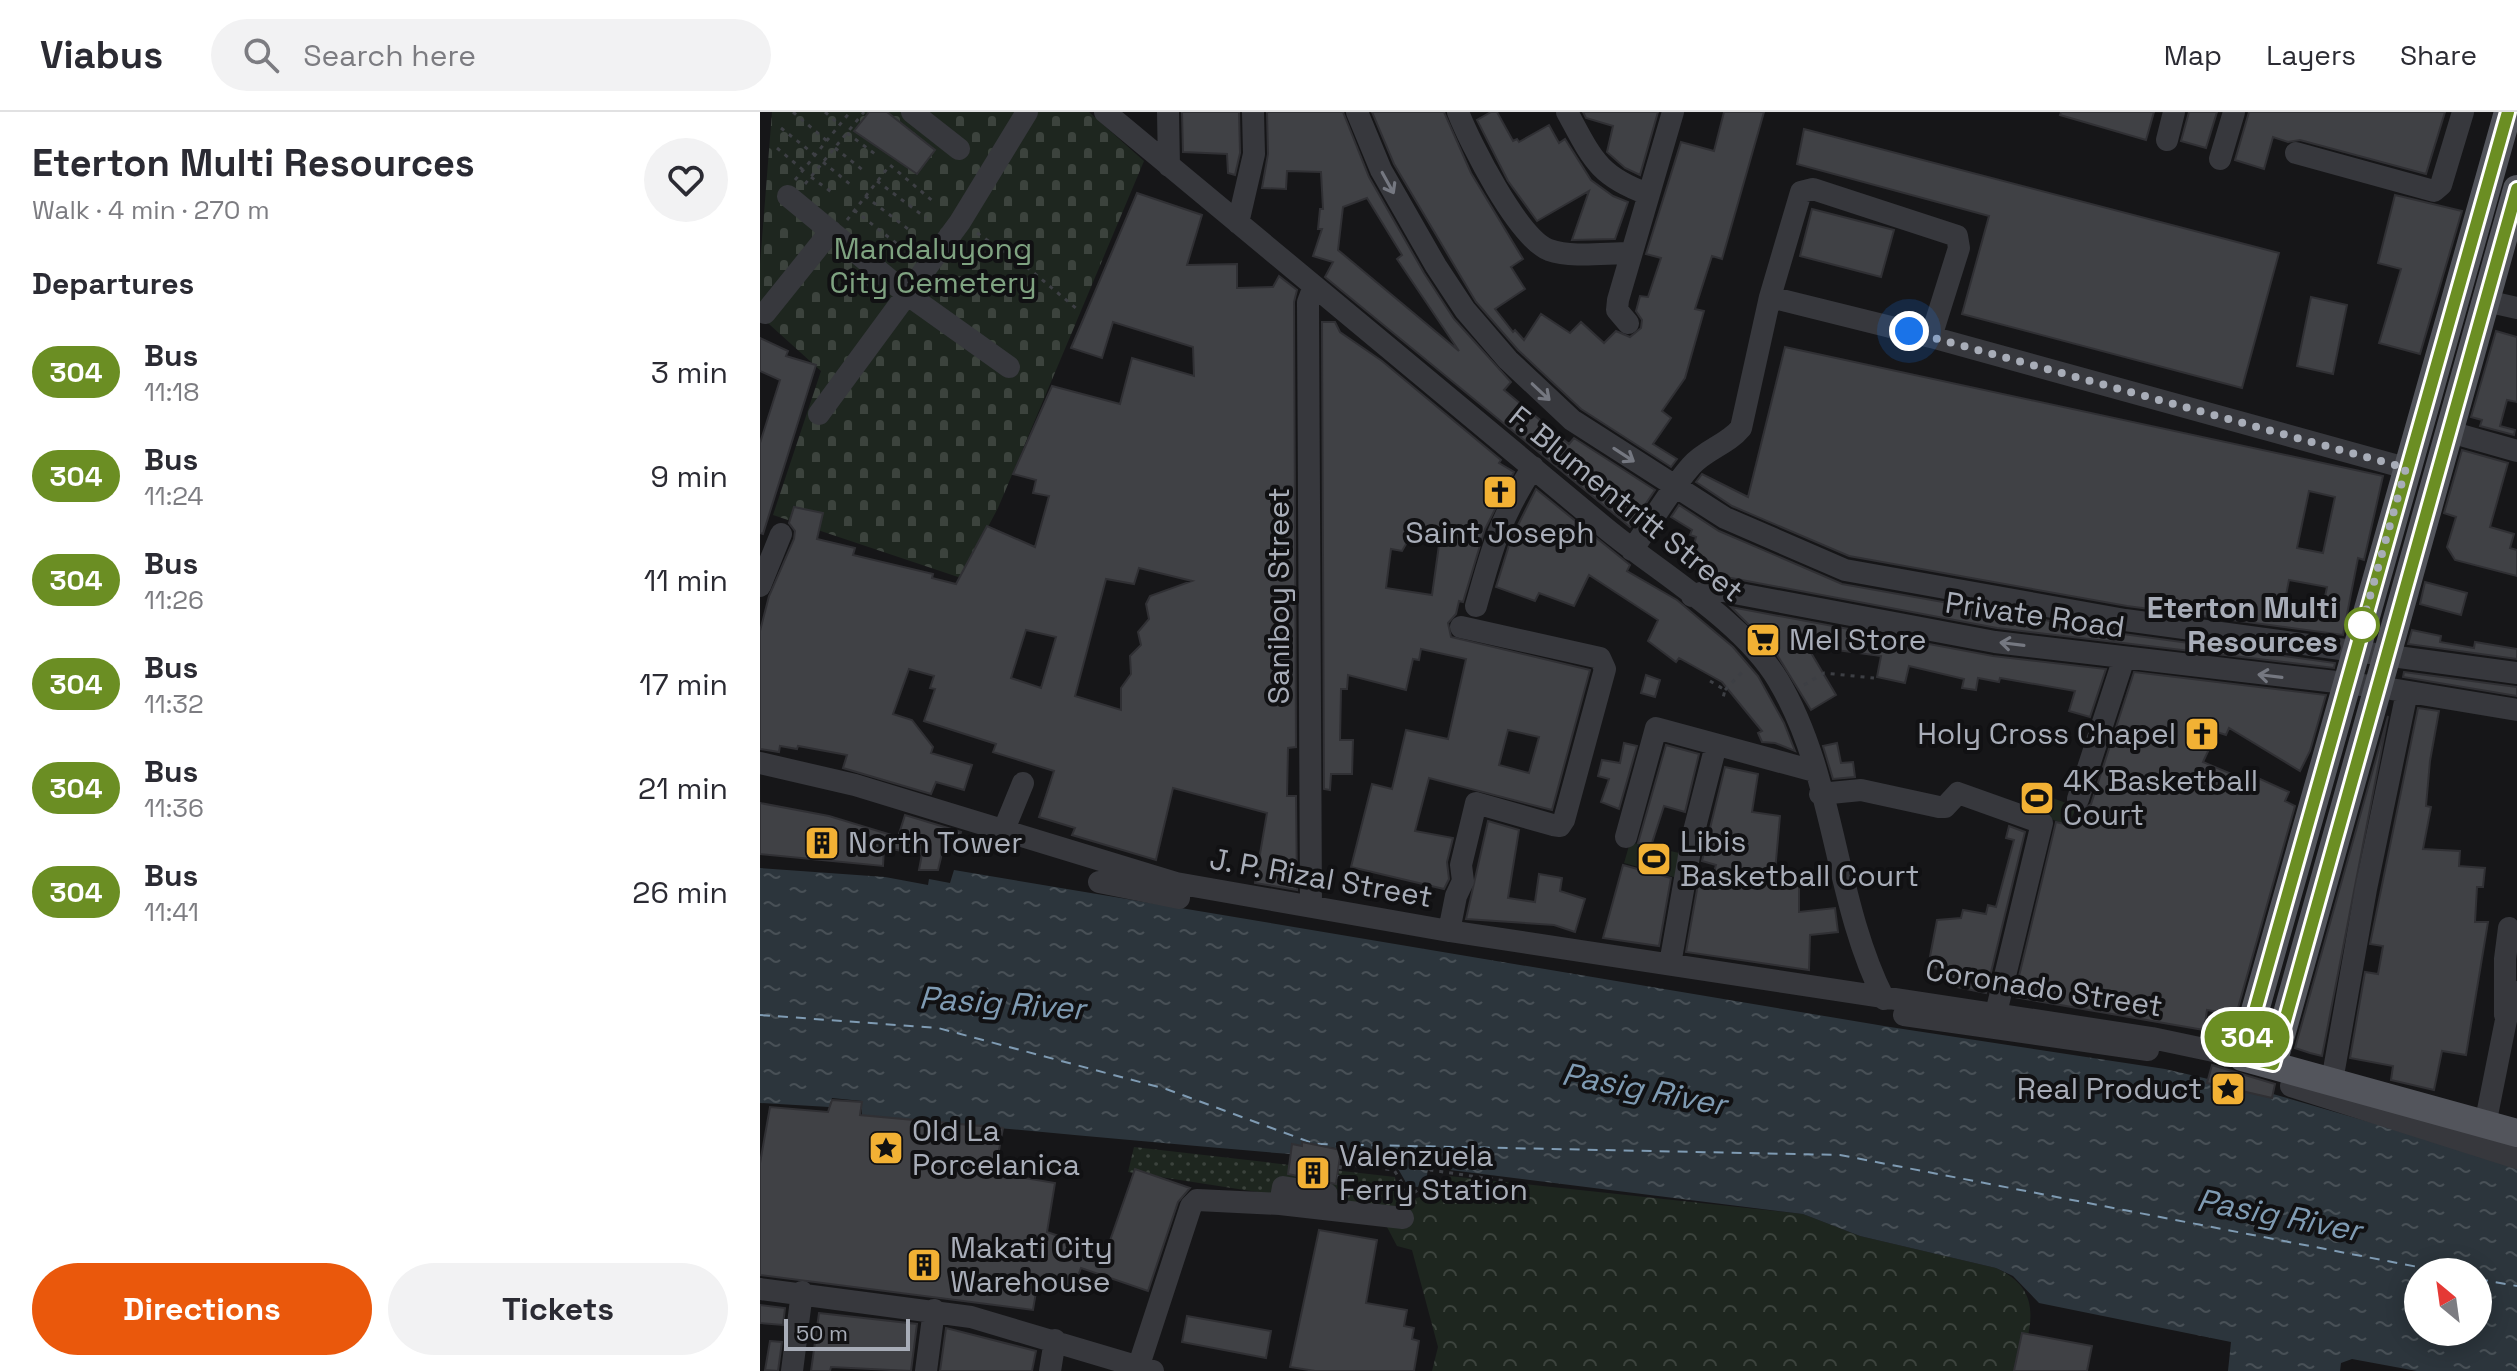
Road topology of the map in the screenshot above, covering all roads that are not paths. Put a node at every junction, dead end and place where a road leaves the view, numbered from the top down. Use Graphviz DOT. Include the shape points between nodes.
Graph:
graph roads {
  1 [pos="912,112"];
  2 [pos="1027,112"];
  3 [pos="1105,112"];
  4 [pos="1168,112"];
  5 [pos="1253,112"];
  6 [pos="1357,112"];
  7 [pos="1458,112"];
  8 [pos="1567,112"];
  9 [pos="1673,112"];
  10 [pos="2174,112"];
  11 [pos="2234,112"];
  12 [pos="2463,112"];
  13 [pos="2503,113"];
  14 [pos="2167,140"];
  15 [pos="959,149"];
  16 [pos="2296,153"];
  17 [pos="2220,159"];
  18 [pos="1169,166"];
  19 [pos="2517,189"];
  20 [pos="792,192"];
  21 [pos="1648,194"];
  22 [pos="1238,223"];
  23 [pos="834,233"];
  24 [pos="1629,253"];
  25 [pos="2508,254"];
  26 [pos="1314,286"];
  27 [pos="908,295"];
  28 [pos="1770,297"];
  29 [pos="2486,301"];
  30 [pos="2517,308"];
  31 [pos="765,313"];
  32 [pos="1628,323"];
  33 [pos="1931,337"];
  34 [pos="1009,367"];
  35 [pos="819,414"];
  36 [pos="2450,432"];
  37 [pos="2517,451"];
  38 [pos="1533,467"];
  39 [pos="2406,468"];
  40 [pos="1675,489"];
  41 [pos="781,534"];
  42 [pos="1632,550"];
  43 [pos="760,586"];
  44 [pos="1692,596"];
  45 [pos="1476,606"];
  46 [pos="1461,627"];
  47 [pos="2355,649"];
  48 [pos="2388,655"];
  49 [pos="2124,658"];
  50 [pos="2517,673"];
  51 [pos="2348,685"];
  52 [pos="2379,687"];
  53 [pos="2407,692"];
  54 [pos="2517,710"];
  55 [pos="1716,745"];
  56 [pos="760,763"];
  57 [pos="1814,771"];
  58 [pos="1023,783"];
  59 [pos="1820,794"];
  60 [pos="2078,799"];
  61 [pos="1003,832"];
  62 [pos="1626,837"];
  63 [pos="1099,882"];
  64 [pos="1311,906"];
  65 [pos="2514,927"];
  66 [pos="1449,931"];
  67 [pos="1670,964"];
  68 [pos="2517,992"];
  69 [pos="1884,999"];
  70 [pos="2511,1011"];
  71 [pos="1996,1013"];
  72 [pos="2148,1050"];
  73 [pos="2242,1057"];
  74 [pos="2273,1064"];
  75 [pos="2332,1081"];
  76 [pos="2291,1086"];
  77 [pos="2485,1125"];
  78 [pos="2517,1133"];
  79 [pos="2517,1158"];
  80 [pos="1403,1218"];
  81 [pos="760,1289"];
  82 [pos="802,1292"];
  83 [pos="934,1310"];
  84 [pos="1055,1340"];
  85 [pos="1146,1370"];
  86 [pos="792,1371"];
  87 [pos="926,1371"];
  88 [pos="1050,1371"];
  1 -- 15 [label="street"];
  2 -- 27 [label="street"];
  3 -- 18 [label="street, F. Blumentritt Street"];
  4 -- 18 [label="street"];
  5 -- 22 [label="street" via="1254,154"];
  6 -- 40 [label="street, one-way" via="1381,170 1465,310 1508,360 1572,420"];
  7 -- 24 [label="street" via="1493,178 1538,245 1557,252"];
  8 -- 21 [label="street" via="1605,174"];
  9 -- 21 [label="street"];
  10 -- 14 [label="street"];
  11 -- 17 [label="street"];
  12 -- 16 [label="street" via="2441,185 2434,191"];
  13 -- 39 [label="main road"];
  18 -- 22 [label="street, F. Blumentritt Street"];
  19 -- 25 [label="main road"];
  20 -- 23 [label="street"];
  21 -- 24 [label="street"];
  22 -- 26 [label="street, F. Blumentritt Street"];
  23 -- 27 [label="street"];
  23 -- 31 [label="street"];
  24 -- 32 [label="street" via="1617,310"];
  25 -- 29 [label="main road"];
  26 -- 38 [label="street, F. Blumentritt Street"];
  26 -- 64 [label="street, Saniboy Street" via="1308,302"];
  27 -- 34 [label="street"];
  27 -- 35 [label="street"];
  28 -- 33 [label="street"];
  28 -- 33 [label="street" via="1797,200 1801,192 1813,189 1957,236 1959,248"];
  28 -- 40 [label="street" via="1741,428 1730,442 1702,455"];
  29 -- 30 [label="street"];
  29 -- 36 [label="main road"];
  33 -- 39 [label="street"];
  36 -- 37 [label="street"];
  36 -- 48 [label="main road"];
  38 -- 42 [label="street, F. Blumentritt Street"];
  38 -- 45 [label="street" via="1496,532"];
  39 -- 47 [label="main road"];
  40 -- 42 [label="street"];
  40 -- 47 [label="street" via="1725,518 1845,570 2125,620"];
  41 -- 43 [label="street"];
  42 -- 44 [label="street, F. Blumentritt Street"];
  49 -- 44 [label="street, Private Road, one-way" via="1995,642 1713,589"];
  44 -- 57 [label="street, F. Blumentritt Street" via="1759,655 1786,695"];
  46 -- 66 [label="street" via="1600,658 1605,669 1560,826 1476,803"];
  47 -- 48 [label="street"];
  47 -- 51 [label="main road"];
  48 -- 50 [label="street"];
  48 -- 52 [label="main road"];
  51 -- 49 [label="street, Private Road, one-way"];
  49 -- 60 [label="street"];
  51 -- 52 [label="street, Private Road"];
  51 -- 73 [label="main road"];
  52 -- 53 [label="street, Private Road"];
  52 -- 74 [label="main road"];
  53 -- 54 [label="street, Private Road"];
  53 -- 75 [label="street"];
  55 -- 57 [label="street"];
  55 -- 62 [label="street" via="1656,728"];
  55 -- 67 [label="street" via="1692,839"];
  56 -- 61 [label="street, J. P. Rizal Street" via="855,785"];
  57 -- 59 [label="street, F. Blumentritt Street"];
  58 -- 61 [label="street"];
  59 -- 69 [label="street, F. Blumentritt Street" via="1855,926"];
  59 -- 71 [label="street" via="1861,790 1945,807 1958,793 2042,823"];
  61 -- 64 [label="street, J. P. Rizal Street" via="1176,883"];
  63 -- 72 [label="street" via="1219,906 1532,950 1945,1022"];
  64 -- 66 [label="street, J. P. Rizal Street"];
  65 -- 70 [label="street" via="2505,959"];
  66 -- 67 [label="street, J. P. Rizal Street"];
  67 -- 69 [label="street, J. P. Rizal Street"];
  68 -- 70 [label="street"];
  69 -- 71 [label="street, Coronado Street"];
  70 -- 77 [label="street"];
  71 -- 73 [label="street, Coronado Street"];
  73 -- 74 [label="main road, Coronado Street"];
  74 -- 75 [label="main road, Coronado Street"];
  75 -- 77 [label="main road, Coronado Street"];
  76 -- 79 [label="street"];
  77 -- 78 [label="main road, Coronado Street"];
  80 -- 85 [label="street" via="1205,1198 1191,1206"];
  81 -- 82 [label="street"];
  82 -- 83 [label="street"];
  82 -- 86 [label="street"];
  83 -- 84 [label="street"];
  83 -- 87 [label="street"];
  84 -- 85 [label="street"];
  84 -- 88 [label="street"];
}
